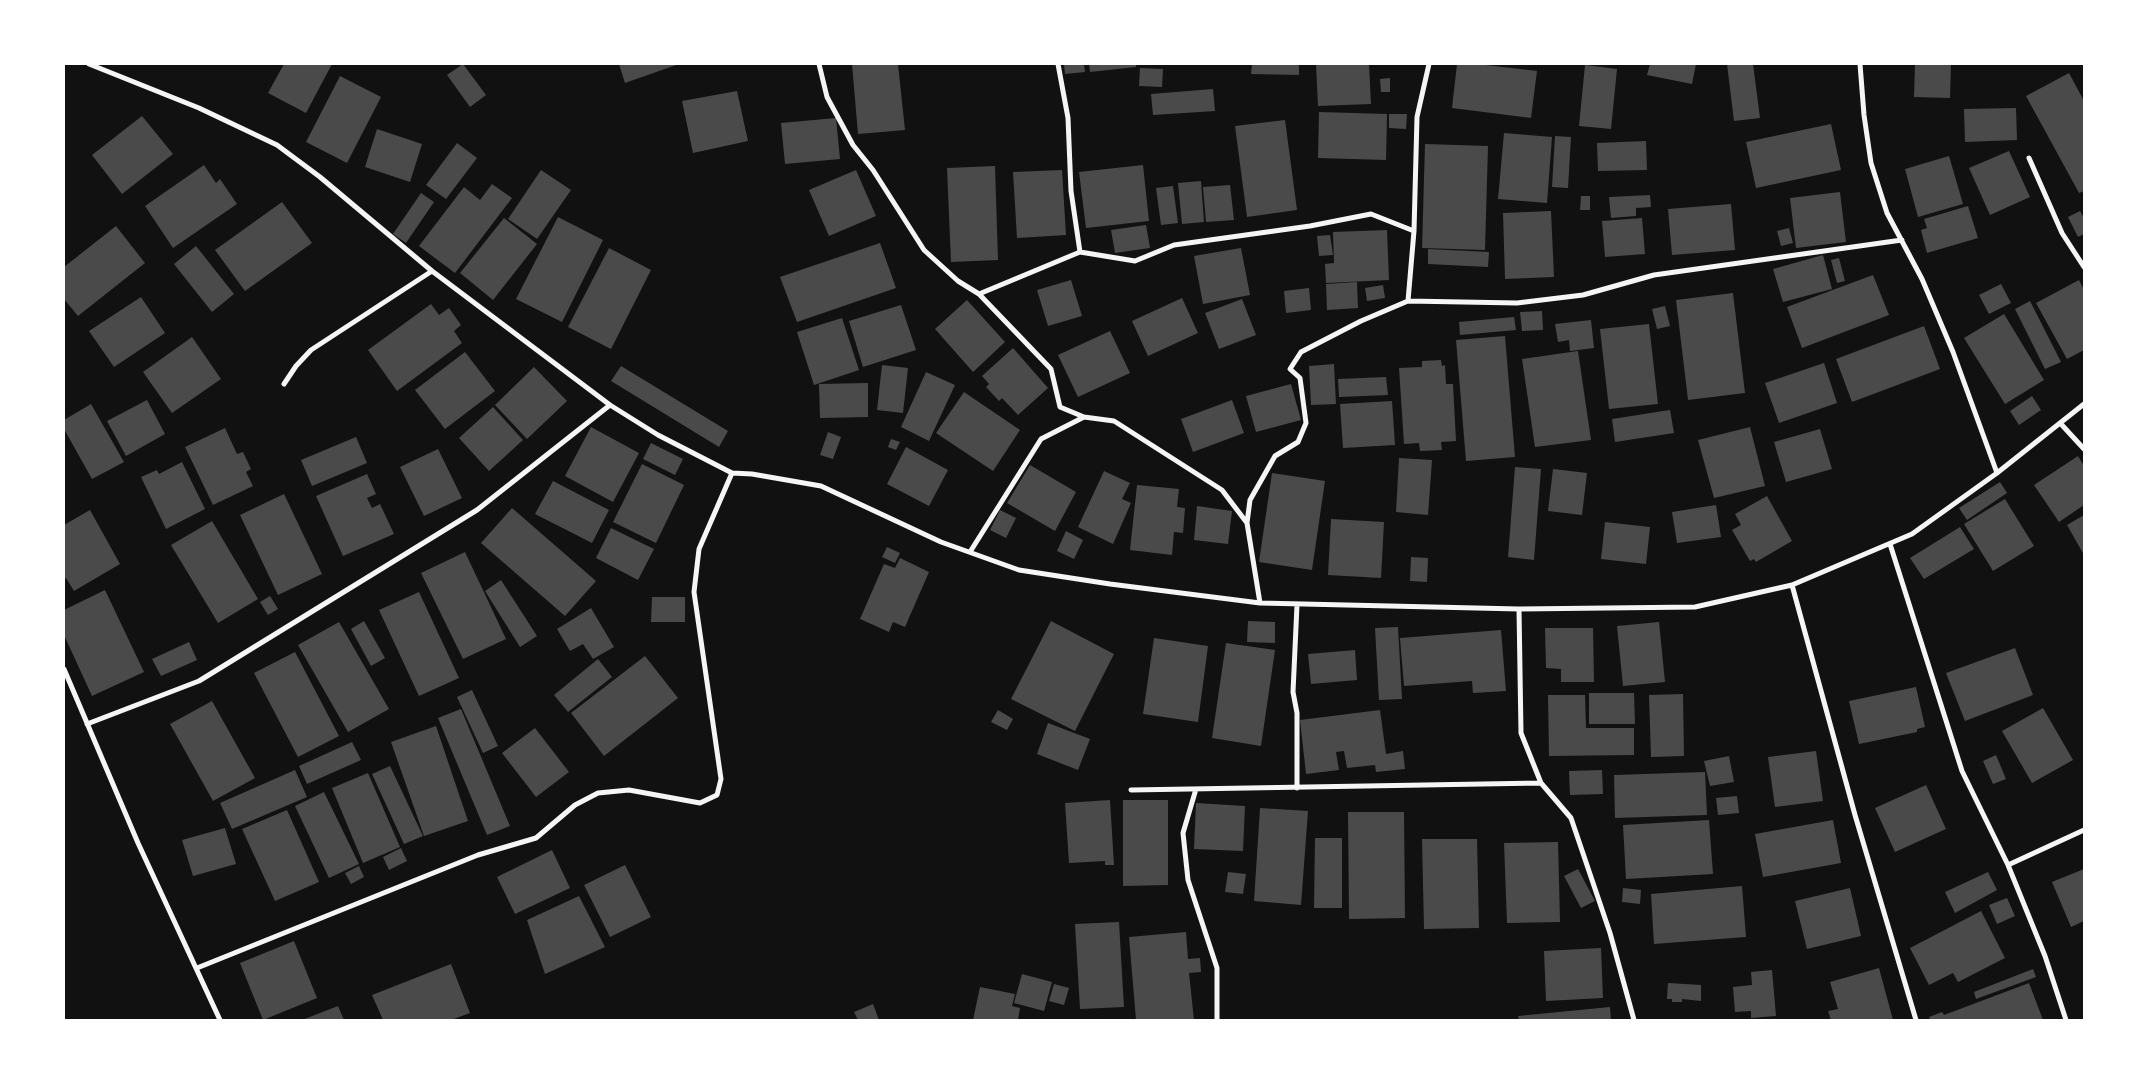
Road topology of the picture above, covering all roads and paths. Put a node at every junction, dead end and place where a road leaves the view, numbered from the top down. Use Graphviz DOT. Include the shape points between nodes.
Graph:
graph roads {
  1 [pos="89,64"];
  2 [pos="819,64"];
  3 [pos="1058,64"];
  4 [pos="1429,64"];
  5 [pos="1860,64"];
  6 [pos="2029,158"];
  7 [pos="1414,231"];
  8 [pos="1902,240"];
  9 [pos="1080,252"];
  10 [pos="2084,267"];
  11 [pos="432,271"];
  12 [pos="979,294"];
  13 [pos="1408,301"];
  14 [pos="284,384"];
  15 [pos="2084,404"];
  16 [pos="610,405"];
  17 [pos="1084,417"];
  18 [pos="2061,424"];
  19 [pos="2084,449"];
  20 [pos="732,473"];
  21 [pos="1997,473"];
  22 [pos="1247,524"];
  23 [pos="1890,544"];
  24 [pos="970,552"];
  25 [pos="1792,584"];
  26 [pos="1260,603"];
  27 [pos="1297,605"];
  28 [pos="1519,609"];
  29 [pos="64,669"];
  30 [pos="87,724"];
  31 [pos="1540,783"];
  32 [pos="1297,788"];
  33 [pos="1196,789"];
  34 [pos="1131,790"];
  35 [pos="2084,830"];
  36 [pos="2008,865"];
  37 [pos="197,968"];
  38 [pos="220,1020"];
  39 [pos="1217,1020"];
  40 [pos="1634,1020"];
  41 [pos="1916,1020"];
  42 [pos="2066,1020"];
  1 -- 11 [label="street" via="199,108 277,145"];
  2 -- 12 [label="street" via="827,97 853,145 873,170 924,250 958,281"];
  3 -- 9 [label="street" via="1068,118 1071,191"];
  4 -- 7 [label="street" via="1417,117"];
  5 -- 8 [label="street" via="1871,163 1887,213"];
  6 -- 10 [label="street" via="2062,233"];
  7 -- 9 [label="street" via="1371,214 1174,245 1135,261"];
  7 -- 13 [label="street"];
  8 -- 13 [label="street" via="1654,275 1574,297 1517,304"];
  8 -- 21 [label="street" via="1953,352"];
  9 -- 12 [label="street"];
  11 -- 14 [label="street" via="311,350"];
  11 -- 16 [label="street"];
  12 -- 17 [label="street" via="1051,369 1060,407"];
  13 -- 22 [label="street" via="1301,352 1290,368 1300,378 1306,423 1298,442 1275,456 1250,500"];
  15 -- 18 [label="street"];
  16 -- 20 [label="street" via="658,435"];
  16 -- 30 [label="street" via="477,510 199,681"];
  17 -- 22 [label="street" via="1114,421 1222,490"];
  17 -- 24 [label="street" via="1041,439"];
  18 -- 19 [label="street"];
  18 -- 21 [label="street"];
  20 -- 24 [label="street" via="821,486 941,542"];
  20 -- 37 [label="street" via="699,549 694,592 721,779 716,795 700,803 629,790 598,793 575,805 536,838 478,855"];
  21 -- 23 [label="street" via="1912,534"];
  22 -- 26 [label="street"];
  23 -- 25 [label="street"];
  23 -- 36 [label="street" via="1962,771"];
  24 -- 26 [label="street" via="1019,570"];
  25 -- 28 [label="street" via="1695,607"];
  25 -- 41 [label="street" via="1855,815"];
  26 -- 27 [label="street"];
  27 -- 28 [label="street"];
  27 -- 32 [label="street" via="1293,692 1297,713"];
  28 -- 31 [label="street" via="1521,733"];
  29 -- 30 [label="street"];
  30 -- 37 [label="street"];
  31 -- 32 [label="street"];
  31 -- 40 [label="street" via="1571,818 1610,933"];
  32 -- 33 [label="street"];
  33 -- 34 [label="street"];
  33 -- 39 [label="street" via="1183,833 1188,880 1216,968"];
  35 -- 36 [label="street"];
  36 -- 42 [label="street" via="2045,956"];
  37 -- 38 [label="street"];
}
